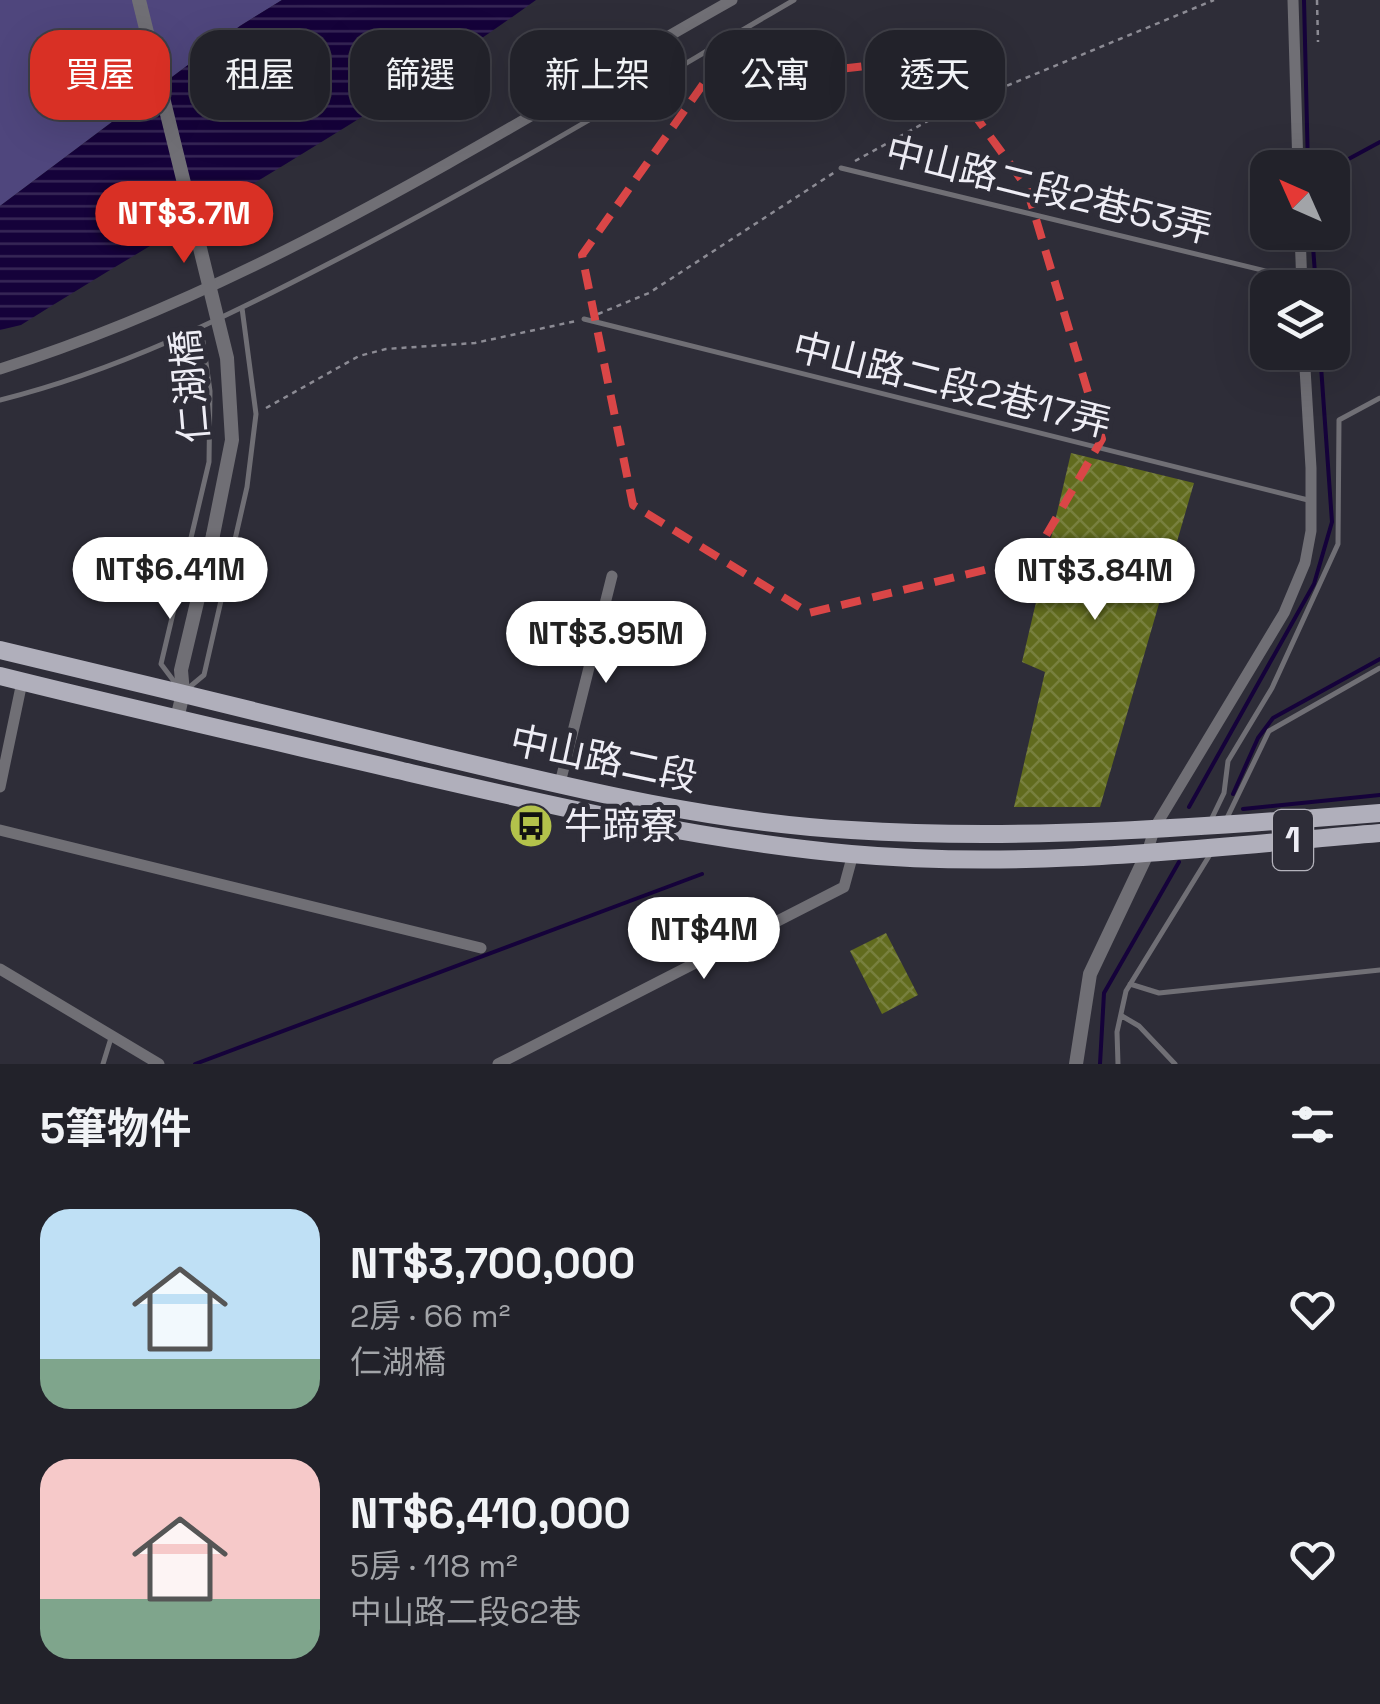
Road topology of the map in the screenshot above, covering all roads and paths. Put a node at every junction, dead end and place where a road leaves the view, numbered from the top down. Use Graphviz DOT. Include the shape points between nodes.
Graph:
graph roads {
  1 [pos="139,0"];
  2 [pos="732,0"];
  3 [pos="794,0"];
  4 [pos="1214,0"];
  5 [pos="1294,0"];
  6 [pos="1317,0"];
  7 [pos="1318,42"];
  8 [pos="1298,150"];
  9 [pos="841,168"];
  10 [pos="1250,271"];
  11 [pos="242,308"];
  12 [pos="584,319"];
  13 [pos="201,328"];
  14 [pos="0,369"];
  15 [pos="1304,370"];
  16 [pos="1380,398"];
  17 [pos="0,400"];
  18 [pos="256,414"];
  19 [pos="1308,500"];
  20 [pos="612,576"];
  21 [pos="0,650"];
  22 [pos="1380,668"];
  23 [pos="0,676"];
  24 [pos="22,682"];
  25 [pos="183,694"];
  26 [pos="176,719"];
  27 [pos="559,786"];
  28 [pos="0,787"];
  29 [pos="1380,813"];
  30 [pos="1216,826"];
  31 [pos="1160,827"];
  32 [pos="0,830"];
  33 [pos="1380,833"];
  34 [pos="1210,848"];
  35 [pos="852,854"];
  36 [pos="1154,855"];
  37 [pos="481,948"];
  38 [pos="0,969"];
  39 [pos="1380,970"];
  40 [pos="1130,984"];
  41 [pos="1121,1015"];
  42 [pos="112,1035"];
  43 [pos="103,1064"];
  44 [pos="159,1064"];
  45 [pos="498,1064"];
  46 [pos="1076,1064"];
  47 [pos="1118,1064"];
  48 [pos="1175,1064"];
  1 -- 25 [label="street, 仁湖橋, bridge" via="227,358 232,440 181,670"];
  2 -- 14 [label="street" via="266,264 102,336"];
  3 -- 11 [label="lane" via="497,173"];
  4 -- 9 [label="path" via="946,111"];
  5 -- 8 [label="street"];
  6 -- 7 [label="path"];
  9 -- 10 [label="lane, 中山路二段2巷53弄"];
  9 -- 12 [label="path" via="649,293"];
  11 -- 13 [label="lane"];
  11 -- 18 [label="lane"];
  12 -- 18 [label="path" via="475,344 359,356"];
  12 -- 19 [label="lane, 中山路二段2巷17弄"];
  13 -- 17 [label="lane" via="89,375"];
  13 -- 25 [label="lane" via="210,391 209,462 161,664"];
  15 -- 19 [label="street"];
  16 -- 30 [label="lane" via="1339,420 1338,544 1272,688 1228,760"];
  18 -- 25 [label="lane" via="247,487 204,675"];
  19 -- 31 [label="street" via="1305,562 1284,613"];
  20 -- 27 [label="street"];
  21 -- 25 [label="main road, 中山路二段 / 1"];
  22 -- 30 [label="lane" via="1268,731"];
  23 -- 24 [label="main road, 中山路二段 / 1"];
  24 -- 26 [label="main road, 中山路二段 / 1"];
  24 -- 28 [label="street"];
  25 -- 26 [label="street, 仁湖橋"];
  25 -- 27 [label="main road, 中山路二段 / 1"];
  26 -- 35 [label="main road, 中山路二段 / 1" via="680,834"];
  27 -- 31 [label="main road, 中山路二段 / 1" via="694,812 850,830"];
  29 -- 30 [label="main road, 1"];
  30 -- 31 [label="main road, 中山路二段 / 1"];
  30 -- 34 [label="lane"];
  31 -- 36 [label="street"];
  32 -- 37 [label="street"];
  33 -- 34 [label="main road, 1"];
  34 -- 36 [label="main road, 中山路二段 / 1"];
  34 -- 40 [label="lane"];
  35 -- 36 [label="main road, 中山路二段 / 1" via="1048,860"];
  35 -- 45 [label="street" via="844,887"];
  36 -- 46 [label="street" via="1090,974"];
  38 -- 42 [label="street"];
  39 -- 40 [label="lane" via="1159,993"];
  40 -- 41 [label="lane"];
  41 -- 47 [label="lane"];
  41 -- 48 [label="lane"];
  42 -- 43 [label="lane"];
  42 -- 44 [label="street"];
}
